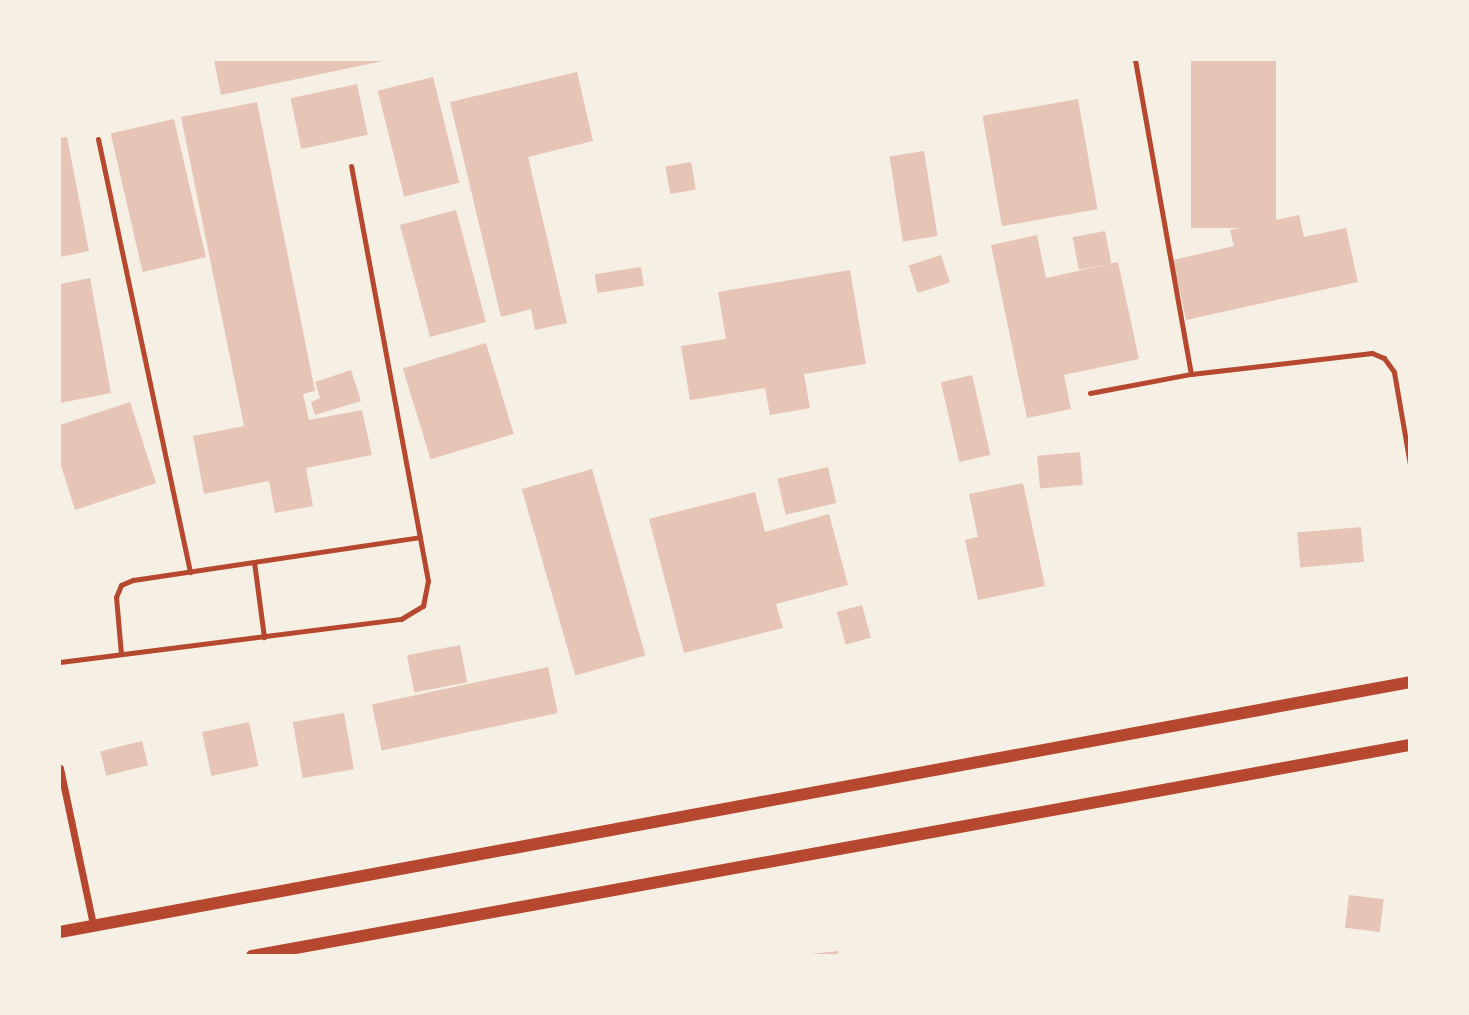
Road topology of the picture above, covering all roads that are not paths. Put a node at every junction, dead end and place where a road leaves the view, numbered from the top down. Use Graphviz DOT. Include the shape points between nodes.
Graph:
graph roads {
  1 [pos="1135,60"];
  2 [pos="98,139"];
  3 [pos="351,166"];
  4 [pos="1191,374"];
  5 [pos="1090,393"];
  6 [pos="1409,465"];
  7 [pos="420,537"];
  8 [pos="254,562"];
  9 [pos="190,572"];
  10 [pos="264,637"];
  11 [pos="121,654"];
  12 [pos="60,662"];
  13 [pos="1409,682"];
  14 [pos="1409,745"];
  15 [pos="60,768"];
  16 [pos="93,925"];
  17 [pos="60,932"];
  18 [pos="252,956"];
  1 -- 4 [label="lane"];
  2 -- 9 [label="lane"];
  3 -- 7 [label="lane"];
  4 -- 5 [label="lane"];
  4 -- 6 [label="lane" via="1359,353 1384,358 1394,372"];
  7 -- 8 [label="lane"];
  7 -- 10 [label="lane" via="428,581 423,606 401,619"];
  8 -- 9 [label="lane"];
  8 -- 10 [label="lane"];
  9 -- 11 [label="lane" via="121,585 116,597"];
  10 -- 11 [label="lane"];
  11 -- 12 [label="lane"];
  13 -- 16 [label="street"];
  14 -- 18 [label="street"];
  15 -- 16 [label="street"];
  16 -- 17 [label="street"];
}
